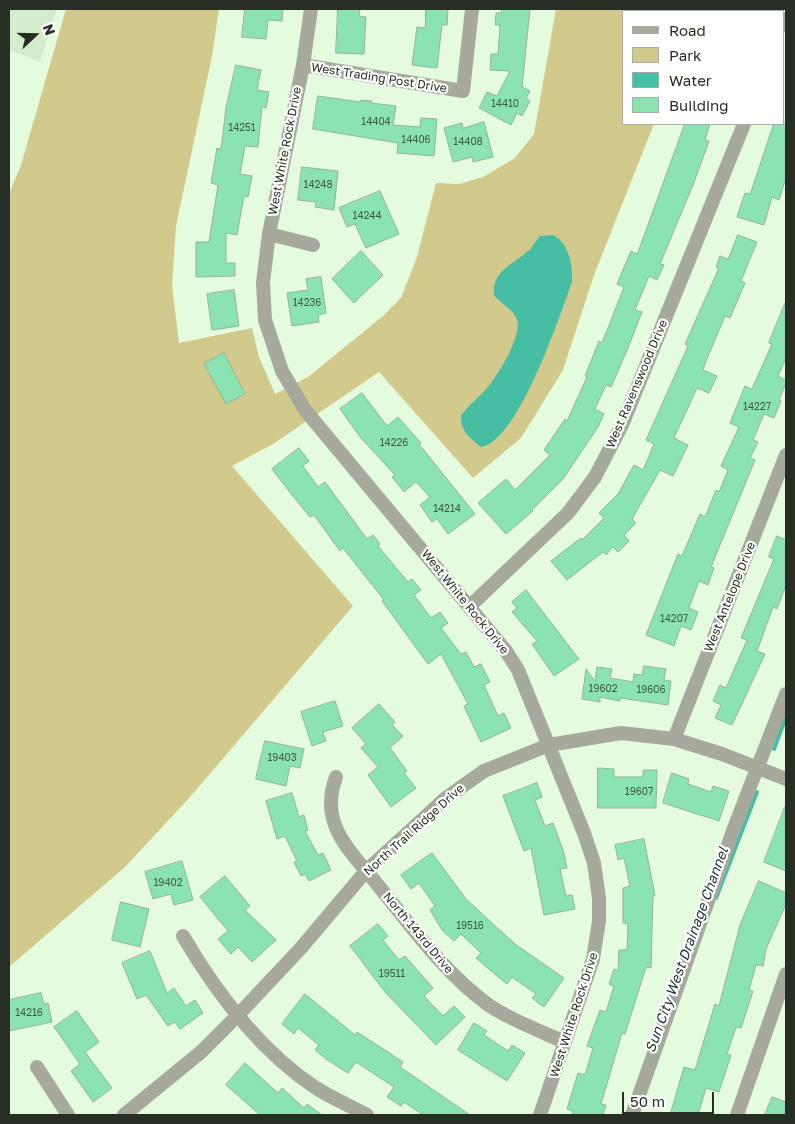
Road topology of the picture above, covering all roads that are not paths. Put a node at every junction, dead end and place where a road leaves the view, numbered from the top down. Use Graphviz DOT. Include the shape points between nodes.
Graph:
graph roads {
  1 [pos="311,9"];
  2 [pos="472,9"];
  3 [pos="303,65"];
  4 [pos="744,125"];
  5 [pos="269,234"];
  6 [pos="313,245"];
  7 [pos="786,455"];
  8 [pos="470,606"];
  9 [pos="786,694"];
  10 [pos="674,739"];
  11 [pos="549,746"];
  12 [pos="758,768"];
  13 [pos="336,777"];
  14 [pos="781,777"];
  15 [pos="366,871"];
  16 [pos="183,936"];
  17 [pos="786,974"];
  18 [pos="239,1014"];
  19 [pos="565,1042"];
  20 [pos="37,1066"];
  21 [pos="68,1115"];
  22 [pos="124,1115"];
  23 [pos="367,1115"];
  24 [pos="540,1115"];
  25 [pos="632,1115"];
  26 [pos="737,1115"];
  1 -- 3 [label="street, West White Rock Drive"];
  2 -- 3 [label="street, West Trading Post Drive" via="463,91"];
  3 -- 5 [label="street, West White Rock Drive"];
  4 -- 8 [label="street, West Ravenswood Drive" via="622,425 595,477 568,513"];
  5 -- 6 [label="street"];
  5 -- 8 [label="street, West White Rock Drive" via="264,269 265,320 282,371 325,436"];
  7 -- 10 [label="street, West Antelope Drive"];
  8 -- 11 [label="street, West White Rock Drive" via="518,670"];
  9 -- 12 [label="street"];
  10 -- 11 [label="street, North Trail Ridge Drive" via="621,733"];
  10 -- 12 [label="street, North Trail Ridge Drive"];
  11 -- 15 [label="street, North Trail Ridge Drive" via="472,778"];
  11 -- 19 [label="street, West White Rock Drive" via="594,863 599,898 600,921 594,959"];
  12 -- 14 [label="street, North Trail Ridge Drive"];
  12 -- 25 [label="street"];
  13 -- 15 [label="street, North 143rd Drive" via="331,798 336,827"];
  15 -- 18 [label="street, North Trail Ridge Drive" via="301,948"];
  15 -- 19 [label="street, North 143rd Drive" via="448,969 475,994 504,1015"];
  16 -- 18 [label="street" via="223,998"];
  17 -- 26 [label="street"];
  18 -- 22 [label="street, North Trail Ridge Drive" via="201,1052"];
  18 -- 23 [label="street" via="264,1045 316,1088"];
  19 -- 24 [label="street, West White Rock Drive"];
  20 -- 21 [label="street"];
}
